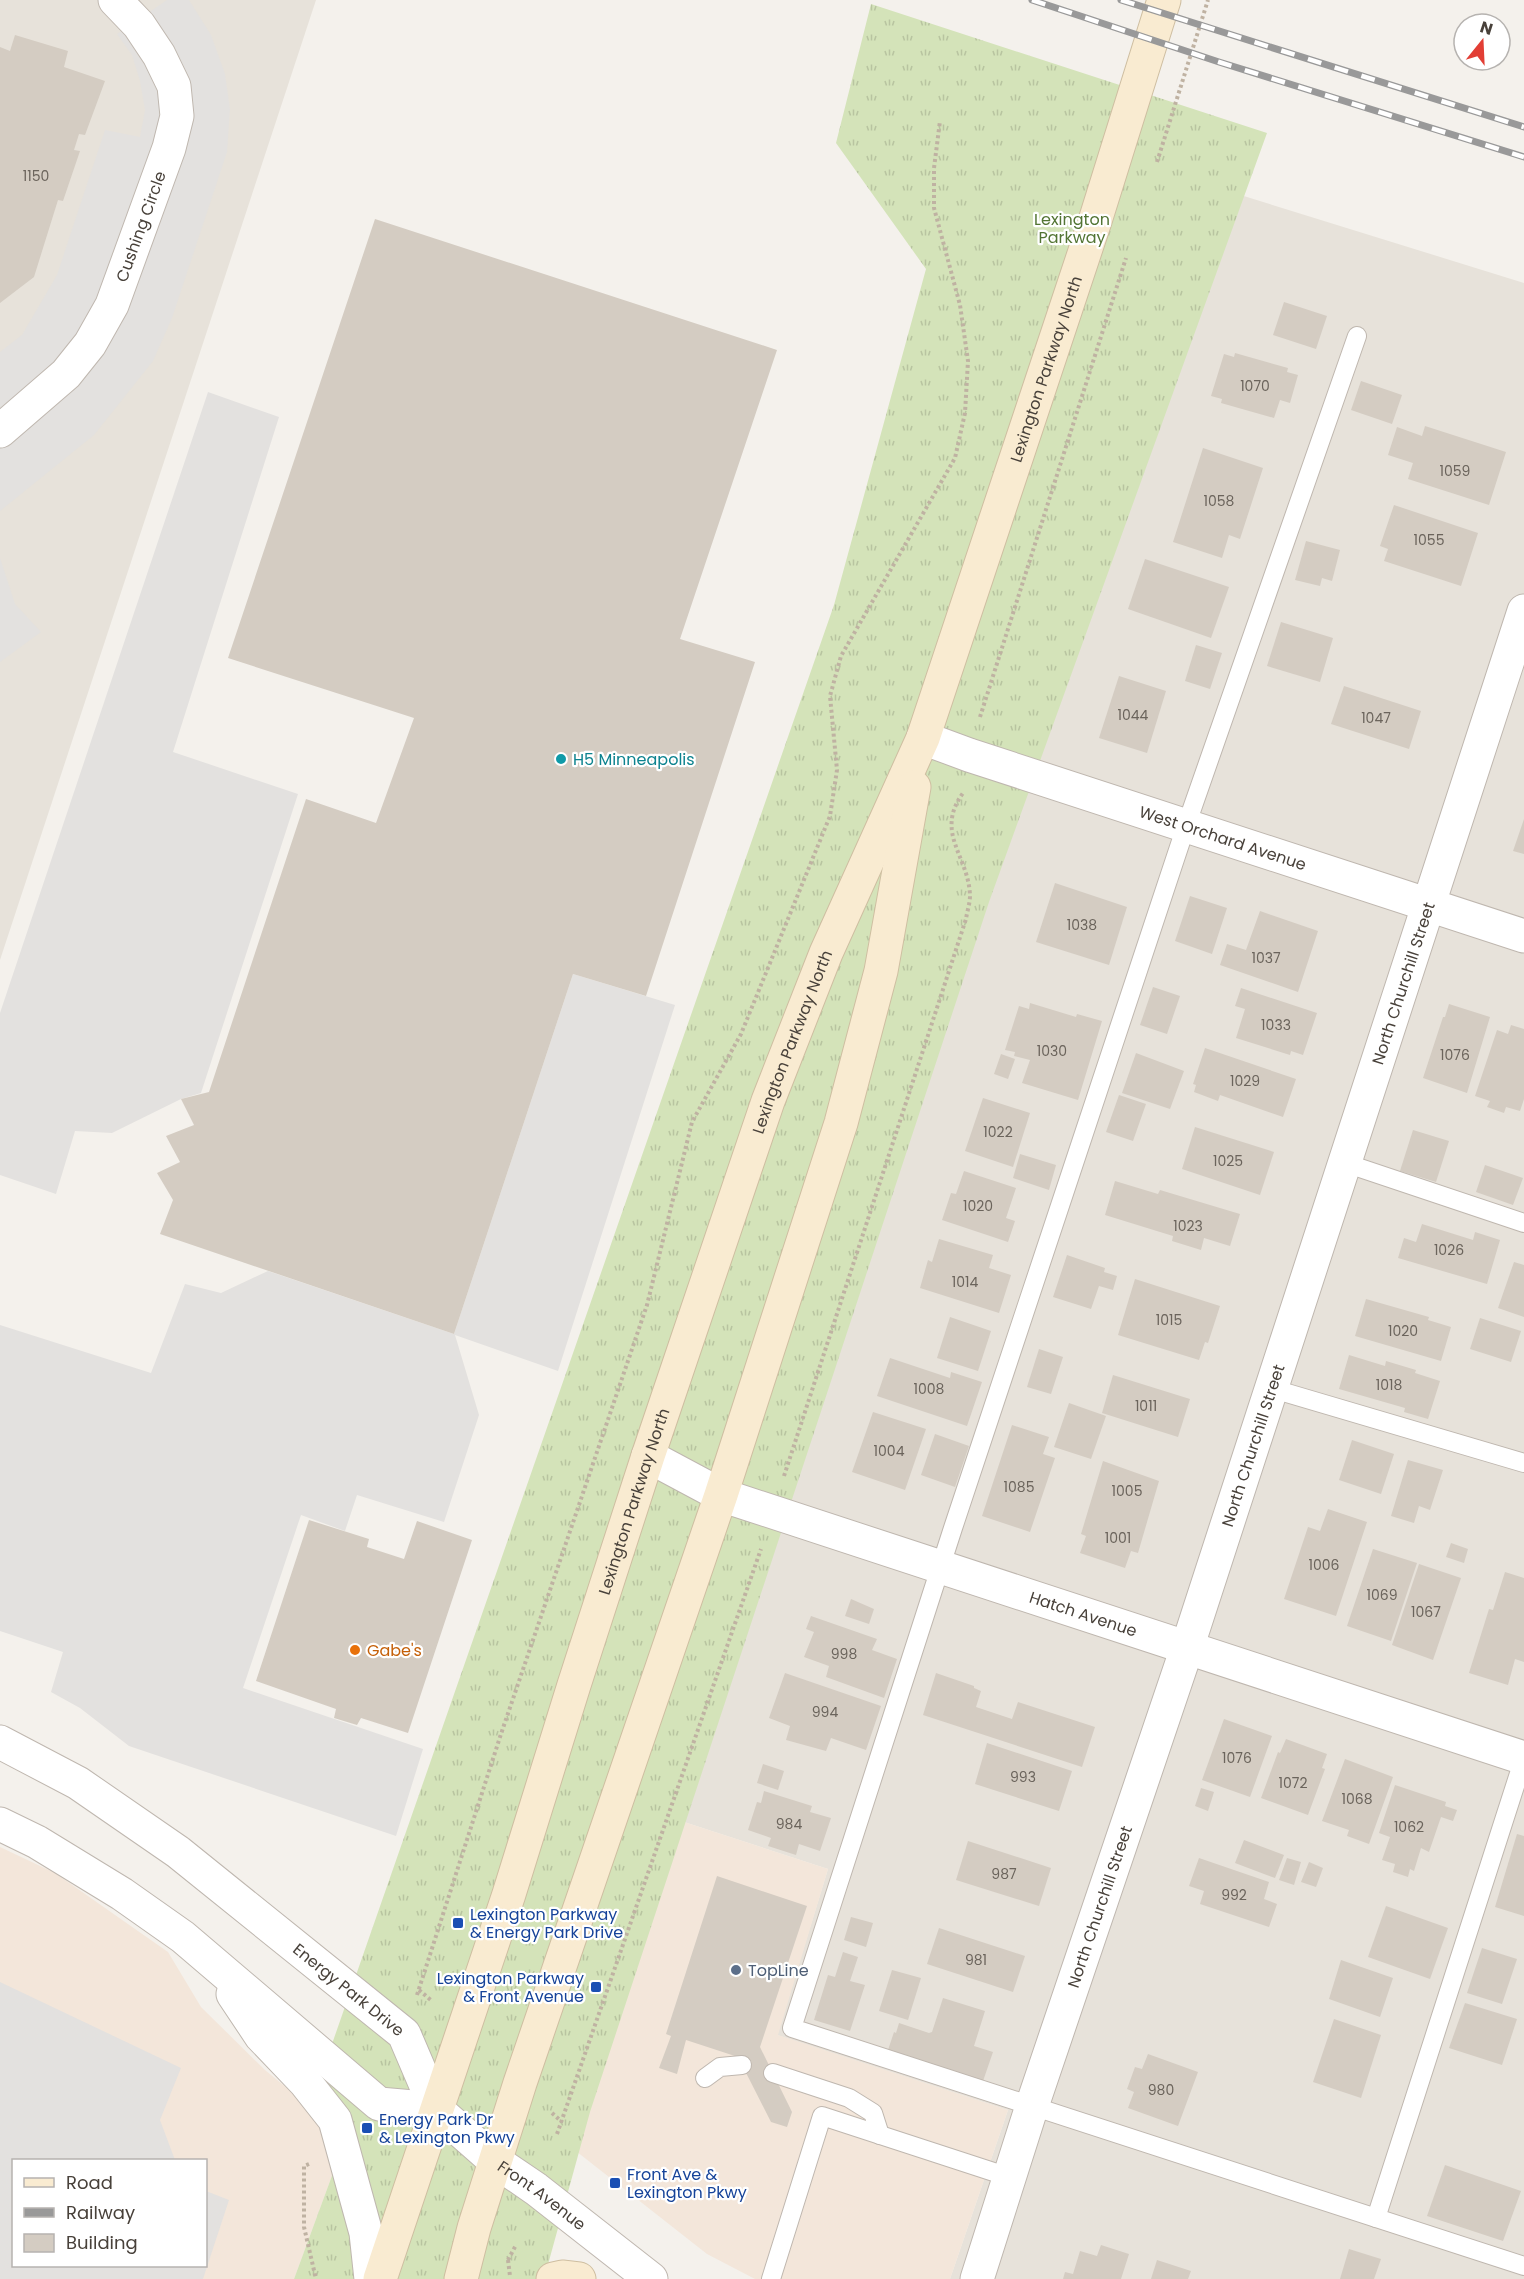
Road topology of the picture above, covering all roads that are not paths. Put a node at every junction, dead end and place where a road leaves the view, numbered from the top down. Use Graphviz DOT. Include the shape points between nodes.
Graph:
graph roads {
  1 [pos="115,0"];
  2 [pos="1164,0"];
  3 [pos="1357,336"];
  4 [pos="0,430"];
  5 [pos="1524,611"];
  6 [pos="923,738"];
  7 [pos="1186,826"];
  8 [pos="1427,904"];
  9 [pos="1524,936"];
  10 [pos="1345,1163"];
  11 [pos="1524,1223"];
  12 [pos="1270,1388"];
  13 [pos="648,1456"];
  14 [pos="1524,1463"];
  15 [pos="721,1495"];
  16 [pos="940,1566"];
  17 [pos="1187,1647"];
  18 [pos="0,1742"];
  19 [pos="1524,1758"];
  20 [pos="0,1824"];
  21 [pos="208,1958"];
  22 [pos="742,2065"];
  23 [pos="773,2073"];
  24 [pos="705,2078"];
  25 [pos="1032,2106"];
  26 [pos="436,2109"];
  27 [pos="880,2135"];
  28 [pos="495,2161"];
  29 [pos="1009,2177"];
  30 [pos="1376,2218"];
  31 [pos="1524,2266"];
  32 [pos="370,2279"];
  33 [pos="380,2279"];
  34 [pos="461,2279"];
  35 [pos="553,2279"];
  36 [pos="579,2279"];
  37 [pos="651,2279"];
  38 [pos="771,2279"];
  39 [pos="977,2279"];
  1 -- 4 [label="street, Cushing Circle" via="139,25 174,86 177,116 169,148 112,305 90,344 66,375"];
  2 -- 6 [label="main road, Lexington Parkway North" via="1095,221"];
  3 -- 7 [label="lane"];
  5 -- 8 [label="street, North Churchill Street"];
  6 -- 7 [label="street, West Orchard Avenue"];
  6 -- 13 [label="main road, Lexington Parkway North" via="826,953 772,1090"];
  6 -- 15 [label="main road, Lexington Parkway North" via="881,971 841,1123"];
  7 -- 8 [label="street, West Orchard Avenue"];
  7 -- 16 [label="lane"];
  8 -- 9 [label="street, West Orchard Avenue"];
  8 -- 10 [label="street, North Churchill Street"];
  10 -- 11 [label="lane"];
  10 -- 12 [label="street, North Churchill Street"];
  12 -- 14 [label="lane"];
  12 -- 17 [label="street, North Churchill Street"];
  13 -- 15 [label="street, Hatch Avenue"];
  13 -- 26 [label="main road, Lexington Parkway North" via="509,1894"];
  15 -- 16 [label="street, Hatch Avenue"];
  15 -- 28 [label="main road, Lexington Parkway North"];
  16 -- 17 [label="street, Hatch Avenue"];
  16 -- 25 [label="lane" via="792,2028"];
  17 -- 19 [label="street, Hatch Avenue"];
  17 -- 25 [label="street, North Churchill Street"];
  18 -- 26 [label="street, Energy Park Drive" via="78,1783 178,1852 404,2034"];
  19 -- 30 [label="lane"];
  20 -- 21 [label="street" via="122,1894"];
  21 -- 26 [label="street" via="379,2104"];
  21 -- 32 [label="street" via="261,2036 335,2120 366,2233"];
  22 -- 24 [label="lane" via="720,2067"];
  23 -- 27 [label="lane" via="849,2097 873,2113"];
  25 -- 29 [label="street, North Churchill Street"];
  25 -- 30 [label="lane"];
  26 -- 28 [label="street, Front Avenue"];
  26 -- 33 [label="main road, Lexington Parkway North"];
  27 -- 29 [label="lane"];
  27 -- 38 [label="lane" via="822,2116"];
  28 -- 34 [label="main road, Lexington Parkway North"];
  28 -- 37 [label="street, Front Avenue"];
  29 -- 39 [label="street, North Churchill Street"];
  30 -- 31 [label="lane"];
  35 -- 36 [label="main road"];
}
